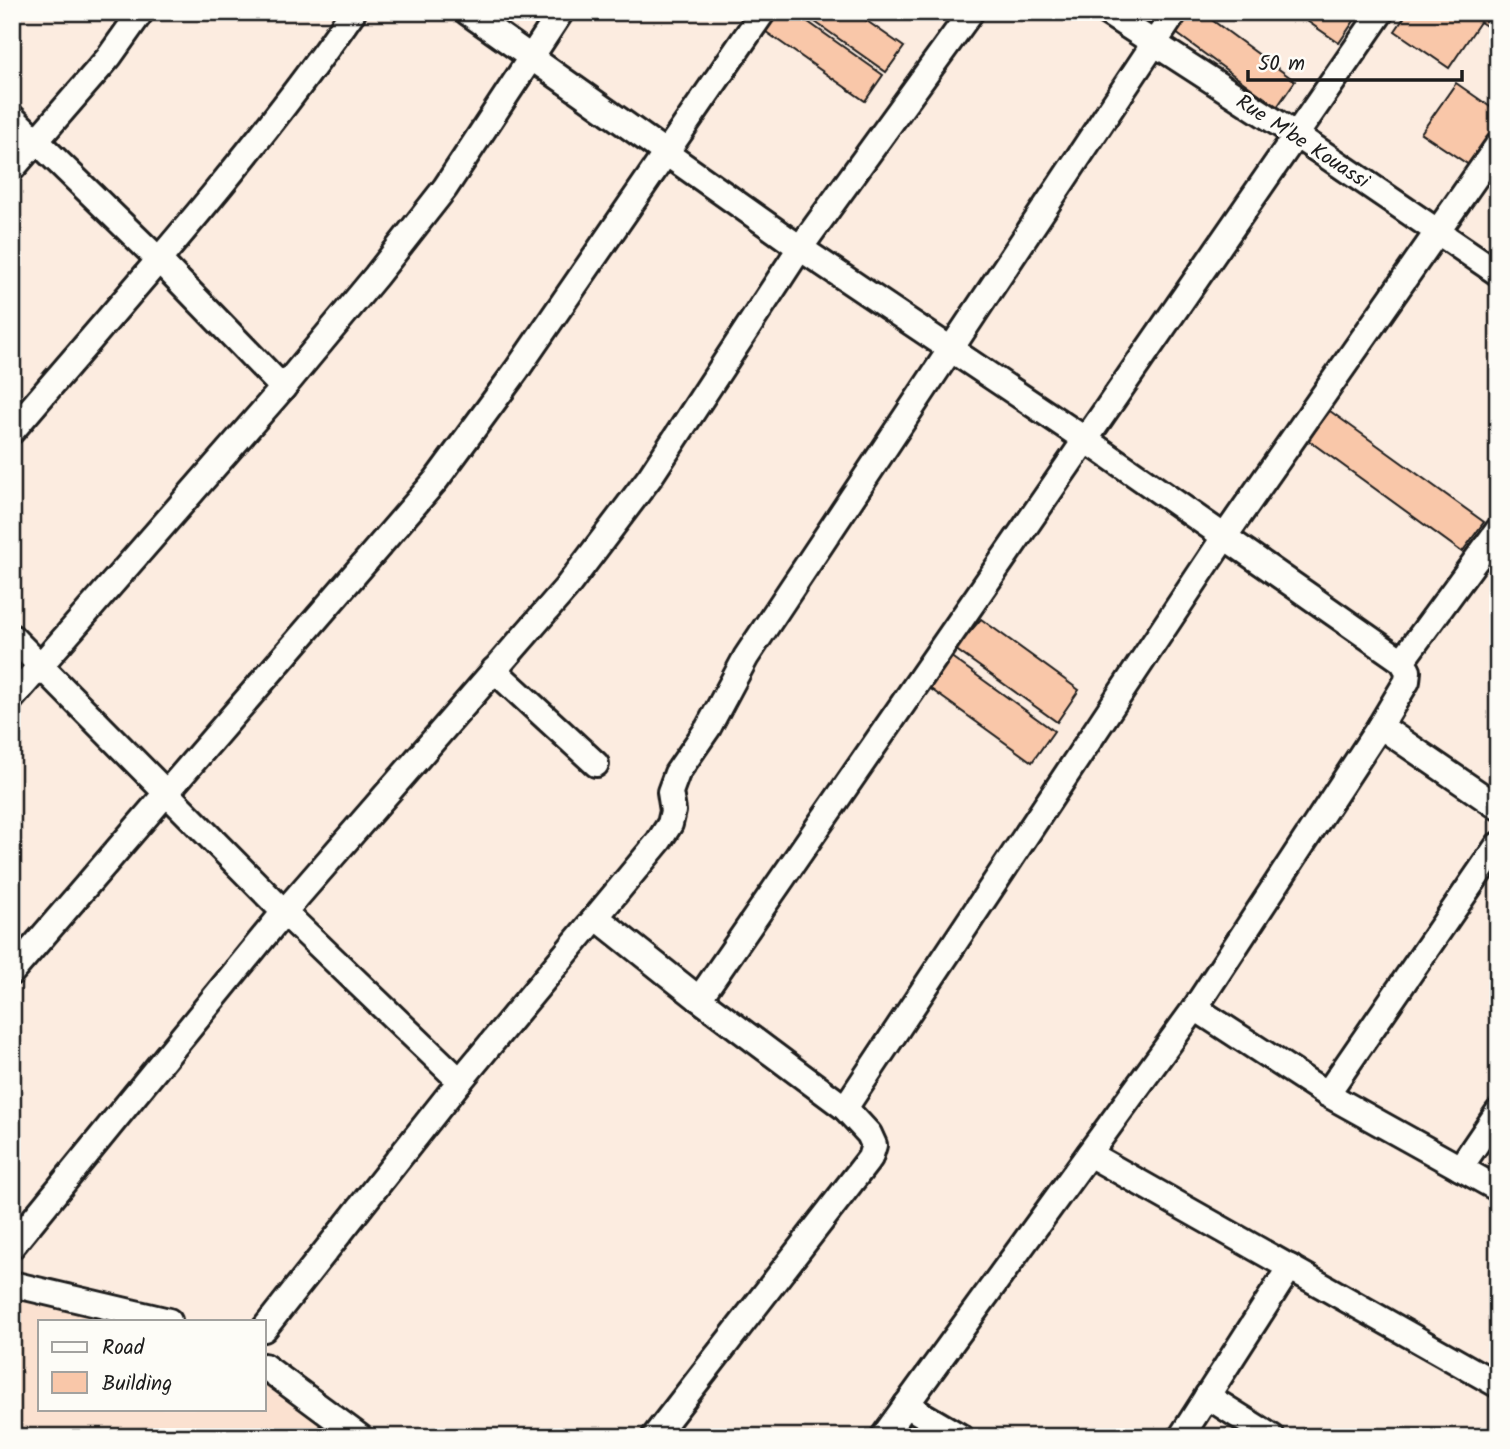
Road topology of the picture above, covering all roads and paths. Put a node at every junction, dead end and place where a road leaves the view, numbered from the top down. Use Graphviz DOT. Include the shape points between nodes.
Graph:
graph roads {
  1 [pos="141,12"];
  2 [pos="353,12"];
  3 [pos="467,12"];
  4 [pos="561,12"];
  5 [pos="763,12"];
  6 [pos="971,12"];
  7 [pos="1106,12"];
  8 [pos="1175,12"];
  9 [pos="1381,12"];
  10 [pos="1154,44"];
  11 [pos="529,57"];
  12 [pos="12,117"];
  13 [pos="1296,135"];
  14 [pos="37,142"];
  15 [pos="1498,145"];
  16 [pos="666,151"];
  17 [pos="12,169"];
  18 [pos="1438,232"];
  19 [pos="800,248"];
  20 [pos="159,260"];
  21 [pos="1498,273"];
  22 [pos="950,347"];
  23 [pos="282,388"];
  24 [pos="12,431"];
  25 [pos="1086,440"];
  26 [pos="1498,530"];
  27 [pos="1225,536"];
  28 [pos="12,637"];
  29 [pos="1402,661"];
  30 [pos="42,665"];
  31 [pos="494,670"];
  32 [pos="12,698"];
  33 [pos="1380,726"];
  34 [pos="596,764"];
  35 [pos="165,792"];
  36 [pos="1498,807"];
  37 [pos="1498,845"];
  38 [pos="284,912"];
  39 [pos="596,917"];
  40 [pos="12,972"];
  41 [pos="699,999"];
  42 [pos="1195,1008"];
  43 [pos="460,1081"];
  44 [pos="1327,1094"];
  45 [pos="845,1108"];
  46 [pos="1498,1112"];
  47 [pos="1089,1154"];
  48 [pos="1460,1168"];
  49 [pos="1498,1189"];
  50 [pos="12,1246"];
  51 [pos="1290,1267"];
  52 [pos="12,1284"];
  53 [pos="165,1320"];
  54 [pos="266,1326"];
  55 [pos="266,1367"];
  56 [pos="1498,1385"];
  57 [pos="1207,1396"];
  58 [pos="906,1405"];
  59 [pos="360,1437"];
  60 [pos="654,1437"];
  61 [pos="883,1437"];
  62 [pos="961,1437"];
  63 [pos="1181,1437"];
  64 [pos="1272,1437"];
  1 -- 14 [label="street"];
  2 -- 20 [label="street" via="274,120"];
  3 -- 11 [label="street"];
  4 -- 11 [label="street"];
  5 -- 16 [label="street"];
  6 -- 19 [label="street"];
  7 -- 10 [label="street, Rue M'be Kouassi"];
  8 -- 10 [label="street"];
  9 -- 13 [label="street"];
  10 -- 13 [label="street, Rue M'be Kouassi"];
  10 -- 22 [label="street"];
  11 -- 16 [label="street"];
  11 -- 23 [label="street" via="445,188"];
  12 -- 14 [label="street"];
  13 -- 18 [label="street, Rue M'be Kouassi"];
  13 -- 25 [label="street"];
  14 -- 17 [label="street"];
  14 -- 20 [label="street"];
  15 -- 18 [label="street"];
  16 -- 19 [label="street"];
  16 -- 35 [label="street" via="436,480"];
  18 -- 21 [label="street, Rue M'be Kouassi"];
  18 -- 27 [label="street"];
  19 -- 22 [label="street"];
  19 -- 31 [label="street" via="650,477 566,588"];
  20 -- 23 [label="street"];
  20 -- 24 [label="street"];
  22 -- 25 [label="street"];
  22 -- 39 [label="street" via="746,657 708,728 677,773 670,792 670,824"];
  23 -- 30 [label="street"];
  25 -- 27 [label="street"];
  25 -- 41 [label="street"];
  26 -- 29 [label="street"];
  27 -- 29 [label="street"];
  27 -- 45 [label="street"];
  28 -- 30 [label="street"];
  29 -- 33 [label="street" via="1407,681"];
  30 -- 32 [label="street"];
  30 -- 35 [label="street"];
  31 -- 34 [label="street"];
  31 -- 38 [label="street"];
  33 -- 36 [label="street"];
  33 -- 42 [label="street"];
  35 -- 38 [label="street"];
  35 -- 40 [label="street"];
  37 -- 44 [label="street"];
  38 -- 43 [label="street"];
  38 -- 50 [label="street"];
  39 -- 41 [label="street"];
  39 -- 43 [label="street"];
  41 -- 45 [label="street"];
  42 -- 44 [label="street"];
  42 -- 47 [label="street"];
  43 -- 54 [label="street"];
  44 -- 48 [label="street"];
  45 -- 60 [label="street" via="869,1134 874,1145 870,1157"];
  46 -- 48 [label="street"];
  47 -- 51 [label="street"];
  47 -- 58 [label="street"];
  48 -- 49 [label="street"];
  51 -- 56 [label="street"];
  51 -- 57 [label="street"];
  52 -- 53 [label="street"];
  55 -- 59 [label="street"];
  57 -- 63 [label="street"];
  57 -- 64 [label="street"];
  58 -- 61 [label="street"];
  58 -- 62 [label="street"];
}
